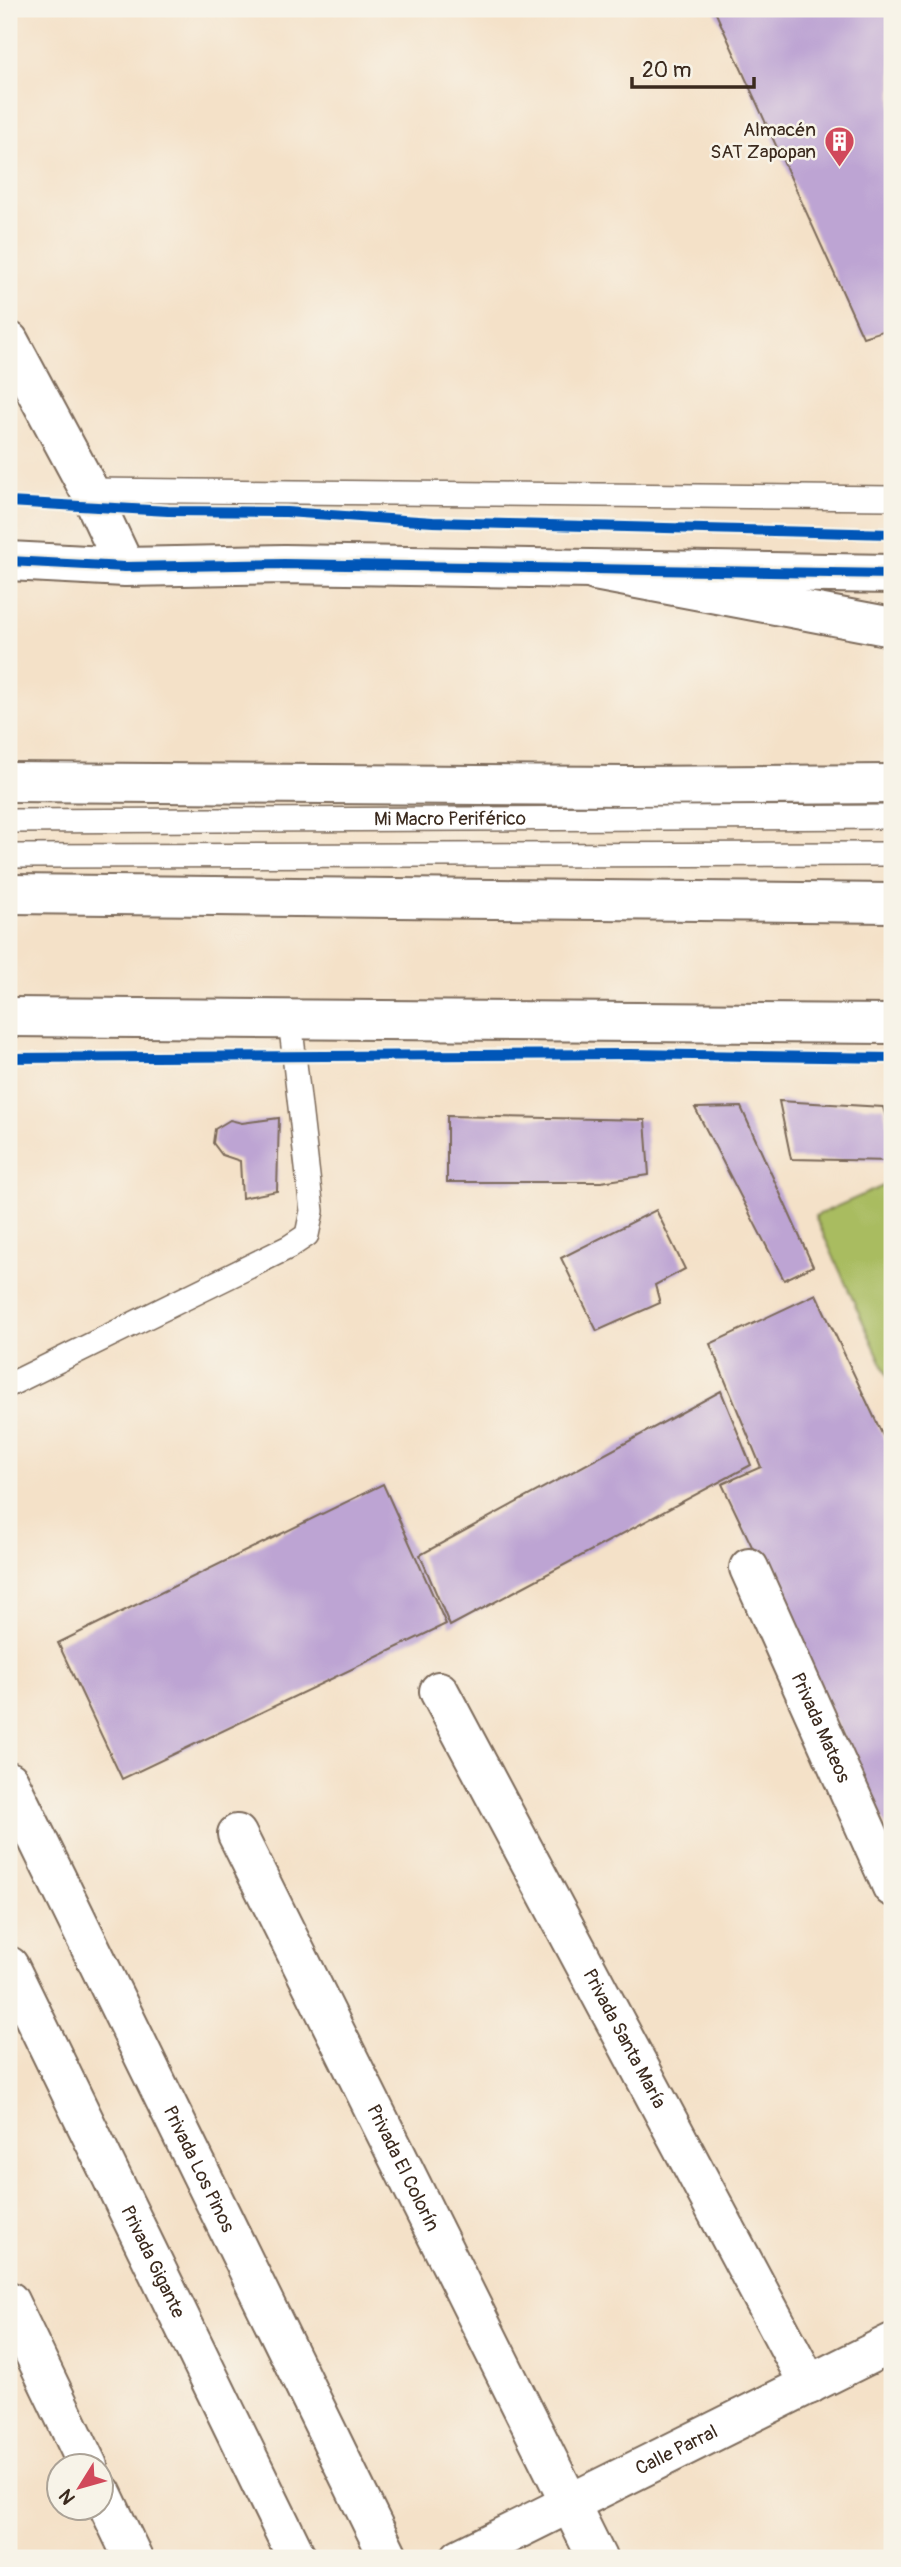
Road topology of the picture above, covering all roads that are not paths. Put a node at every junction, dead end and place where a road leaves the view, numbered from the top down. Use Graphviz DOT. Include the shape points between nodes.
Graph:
graph roads {
  1 [pos="9,341"];
  2 [pos="89,490"];
  3 [pos="892,498"];
  4 [pos="9,561"];
  5 [pos="125,567"];
  6 [pos="595,571"];
  7 [pos="892,573"];
  8 [pos="892,627"];
  9 [pos="9,782"];
  10 [pos="892,784"];
  11 [pos="892,817"];
  12 [pos="9,821"];
  13 [pos="892,854"];
  14 [pos="9,856"];
  15 [pos="9,894"];
  16 [pos="892,903"];
  17 [pos="9,1017"];
  18 [pos="290,1020"];
  19 [pos="892,1024"];
  20 [pos="9,1385"];
  21 [pos="749,1568"];
  22 [pos="439,1691"];
  23 [pos="9,1782"];
  24 [pos="237,1834"];
  25 [pos="892,1887"];
  26 [pos="9,1966"];
  27 [pos="9,2301"];
  28 [pos="892,2343"];
  29 [pos="809,2385"];
  30 [pos="81,2452"];
  31 [pos="567,2503"];
  32 [pos="116,2522"];
  33 [pos="133,2558"];
  34 [pos="297,2558"];
  35 [pos="389,2558"];
  36 [pos="460,2558"];
  37 [pos="597,2558"];
  1 -- 2 [label="main road"];
  2 -- 3 [label="lane"];
  2 -- 5 [label="main road"];
  4 -- 5 [label="main road"];
  5 -- 6 [label="main road" via="284,564"];
  6 -- 7 [label="main road"];
  6 -- 8 [label="main road"];
  9 -- 10 [label="main road"];
  11 -- 12 [label="lane, Mi Macro Periférico"];
  13 -- 14 [label="lane, Mi Macro Periférico"];
  15 -- 16 [label="main road"];
  17 -- 18 [label="main road"];
  18 -- 19 [label="main road"];
  18 -- 20 [label="lane" via="312,1211 307,1235"];
  21 -- 25 [label="main road, Privada Mateos"];
  22 -- 29 [label="main road, Privada Santa María"];
  23 -- 35 [label="main road, Privada Los Pinos"];
  24 -- 31 [label="main road, Privada El Colorín"];
  26 -- 34 [label="main road, Privada Gigante"];
  27 -- 30 [label="main road"];
  28 -- 29 [label="main road, Calle Parral"];
  29 -- 31 [label="main road, Calle Parral"];
  31 -- 36 [label="main road, Calle Parral"];
  31 -- 37 [label="main road, Privada El Colorín"];
  32 -- 33 [label="main road"];
}
